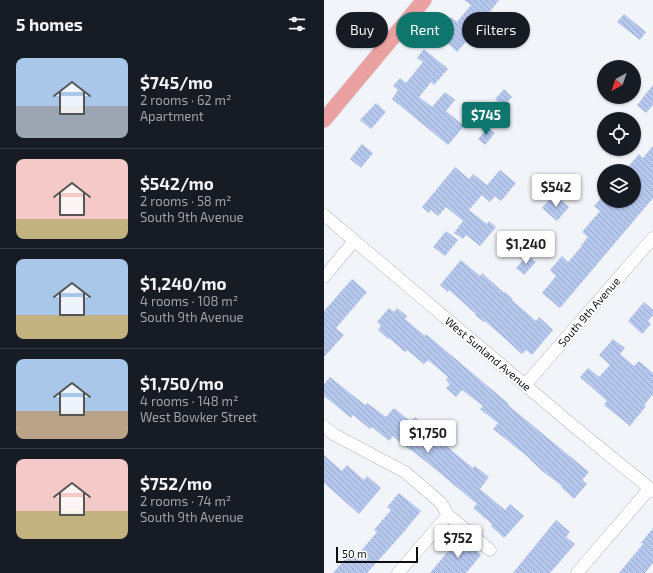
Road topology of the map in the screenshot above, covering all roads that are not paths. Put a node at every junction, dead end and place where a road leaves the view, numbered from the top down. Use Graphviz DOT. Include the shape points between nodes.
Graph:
graph roads {
  1 [pos="424,0"];
  2 [pos="324,120"];
  3 [pos="324,215"];
  4 [pos="653,238"];
  5 [pos="354,241"];
  6 [pos="324,277"];
  7 [pos="525,385"];
  8 [pos="324,426"];
  9 [pos="651,489"];
  10 [pos="448,515"];
  11 [pos="490,550"];
  12 [pos="398,573"];
  13 [pos="577,573"];
  1 -- 2 [label="main road"];
  3 -- 5 [label="street, West Sunland Avenue"];
  4 -- 7 [label="street, South 9th Avenue"];
  5 -- 6 [label="street"];
  5 -- 7 [label="street, West Sunland Avenue"];
  7 -- 9 [label="street, West Sunland Avenue"];
  8 -- 10 [label="street" via="333,434 405,472 442,503"];
  9 -- 13 [label="street"];
  10 -- 11 [label="street"];
  10 -- 12 [label="street"];
}
